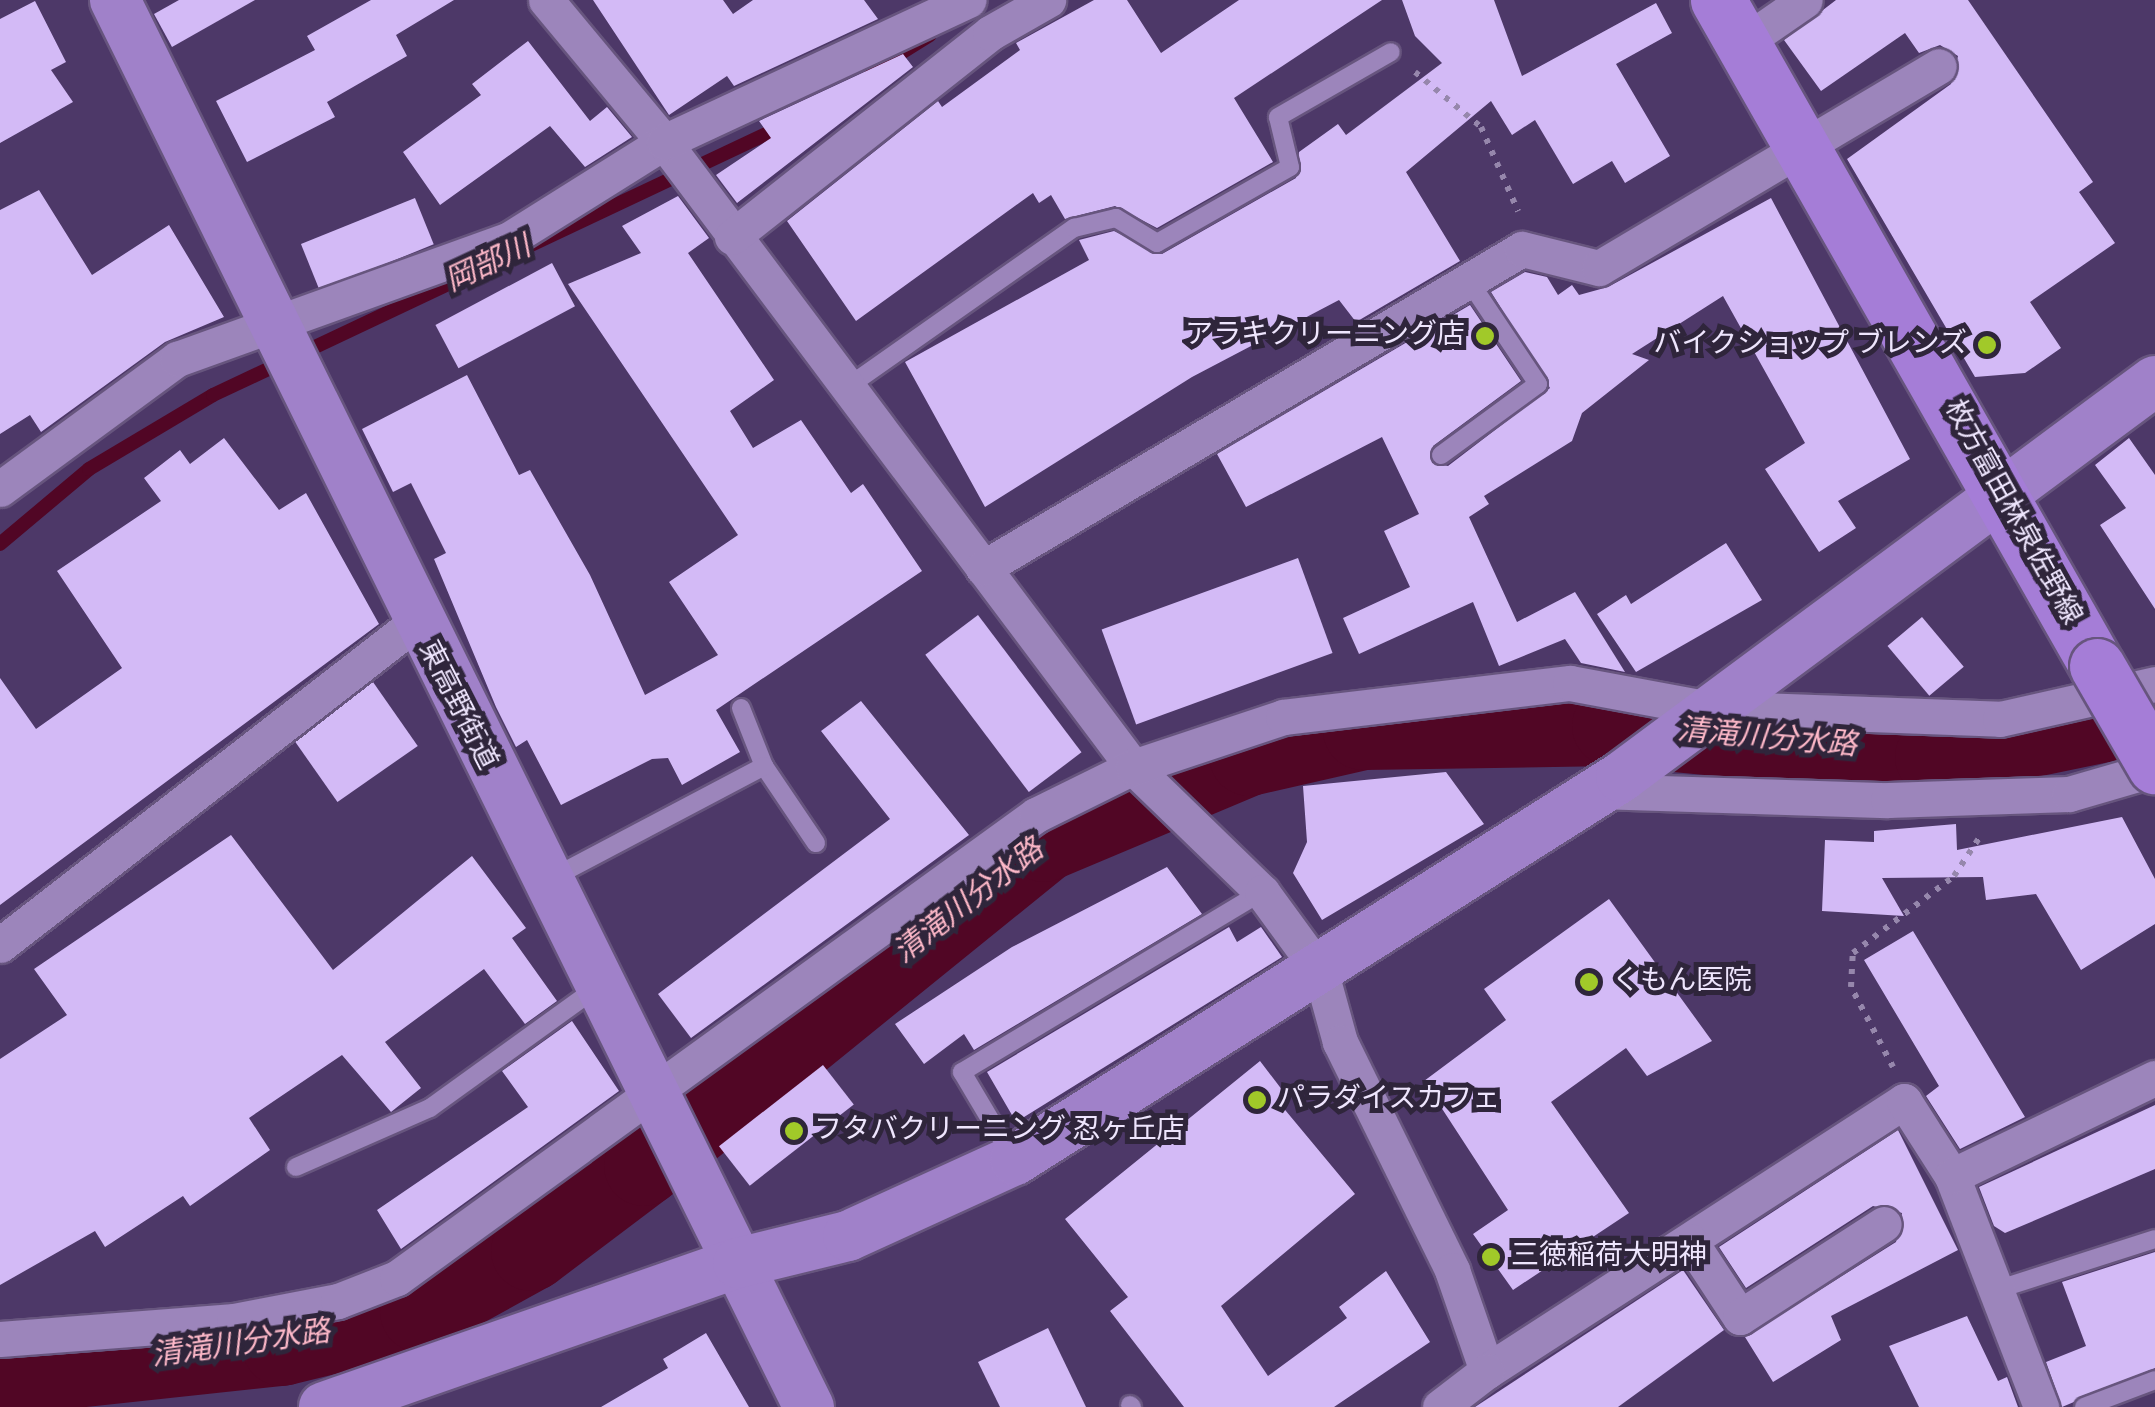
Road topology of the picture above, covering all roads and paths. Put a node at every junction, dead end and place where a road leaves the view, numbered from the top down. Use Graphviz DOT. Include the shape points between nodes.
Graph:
graph roads {
  1 [pos="115,0"];
  2 [pos="546,0"];
  3 [pos="968,0"];
  4 [pos="1048,0"];
  5 [pos="1804,0"];
  6 [pos="1730,22"];
  7 [pos="1391,52"];
  8 [pos="1939,66"];
  9 [pos="1804,150"];
  10 [pos="677,161"];
  11 [pos="732,237"];
  12 [pos="1536,252"];
  13 [pos="1469,281"];
  14 [pos="282,348"];
  15 [pos="2155,381"];
  16 [pos="846,388"];
  17 [pos="1441,455"];
  18 [pos="0,489"];
  19 [pos="2005,492"];
  20 [pos="983,568"];
  21 [pos="415,623"];
  22 [pos="2155,684"];
  23 [pos="741,708"];
  24 [pos="1706,708"];
  25 [pos="764,766"];
  26 [pos="1133,767"];
  27 [pos="2155,768"];
  28 [pos="1609,784"];
  29 [pos="1999,796"];
  30 [pos="816,843"];
  31 [pos="546,881"];
  32 [pos="1262,892"];
  33 [pos="0,945"];
  34 [pos="1321,973"];
  35 [pos="600,985"];
  36 [pos="2155,1078"];
  37 [pos="657,1097"];
  38 [pos="1904,1102"];
  39 [pos="1015,1160"];
  40 [pos="296,1167"];
  41 [pos="1952,1176"];
  42 [pos="1884,1224"];
  43 [pos="2155,1239"];
  44 [pos="1690,1240"];
  45 [pos="738,1263"];
  46 [pos="1996,1290"];
  47 [pos="0,1339"];
  48 [pos="2155,1380"];
  49 [pos="1486,1386"];
  50 [pos="413,1394"];
  51 [pos="324,1407"];
  52 [pos="809,1407"];
  53 [pos="1440,1407"];
  54 [pos="2041,1407"];
  55 [pos="2084,1407"];
  1 -- 14 [label="street, 東高野街道"];
  2 -- 10 [label="street"];
  3 -- 10 [label="street"];
  4 -- 11 [label="street" via="990,34"];
  5 -- 6 [label="street"];
  6 -- 9 [label="main road, 枚方富田林泉佐野線"];
  7 -- 12 [label="path" via="1481,128"];
  7 -- 16 [label="lane" via="1278,117 1290,167 1157,244 1116,218 1074,228"];
  8 -- 9 [label="street"];
  9 -- 12 [label="street" via="1599,268"];
  9 -- 19 [label="main road, 枚方富田林泉佐野線"];
  10 -- 11 [label="street"];
  10 -- 14 [label="street"];
  11 -- 16 [label="street"];
  12 -- 13 [label="street" via="1522,248"];
  13 -- 17 [label="lane" via="1538,384"];
  13 -- 20 [label="street"];
  14 -- 18 [label="street" via="178,358"];
  14 -- 21 [label="street, 東高野街道"];
  15 -- 19 [label="street"];
  16 -- 20 [label="street"];
  19 -- 24 [label="street"];
  19 -- 27 [label="main road, 枚方富田林泉佐野線, bridge"];
  20 -- 26 [label="street"];
  21 -- 31 [label="street, 東高野街道"];
  21 -- 33 [label="street"];
  22 -- 24 [label="street" via="2000,720"];
  23 -- 25 [label="lane"];
  24 -- 26 [label="street" via="1570,683 1283,717"];
  24 -- 28 [label="street"];
  25 -- 30 [label="lane"];
  25 -- 31 [label="lane"];
  26 -- 32 [label="street"];
  26 -- 37 [label="street" via="1036,816"];
  27 -- 29 [label="street" via="2069,794"];
  28 -- 29 [label="street"];
  28 -- 34 [label="street"];
  29 -- 38 [label="path" via="1954,876 1853,953 1851,987"];
  31 -- 35 [label="street, 東高野街道"];
  32 -- 34 [label="street"];
  32 -- 39 [label="lane" via="962,1072"];
  34 -- 39 [label="street"];
  34 -- 49 [label="street" via="1340,1042 1452,1270"];
  35 -- 37 [label="street, 東高野街道"];
  35 -- 40 [label="lane" via="430,1108"];
  36 -- 41 [label="street"];
  37 -- 45 [label="street, 東高野街道"];
  37 -- 47 [label="street" via="441,1254 338,1301 234,1322"];
  38 -- 41 [label="street"];
  38 -- 44 [label="street"];
  39 -- 45 [label="street" via="848,1236"];
  41 -- 46 [label="street"];
  42 -- 44 [label="street" via="1740,1316"];
  43 -- 46 [label="lane"];
  44 -- 49 [label="street"];
  45 -- 50 [label="street"];
  45 -- 52 [label="street, 東高野街道"];
  46 -- 54 [label="street"];
  48 -- 55 [label="lane"];
  49 -- 53 [label="street"];
  50 -- 51 [label="street"];
}
